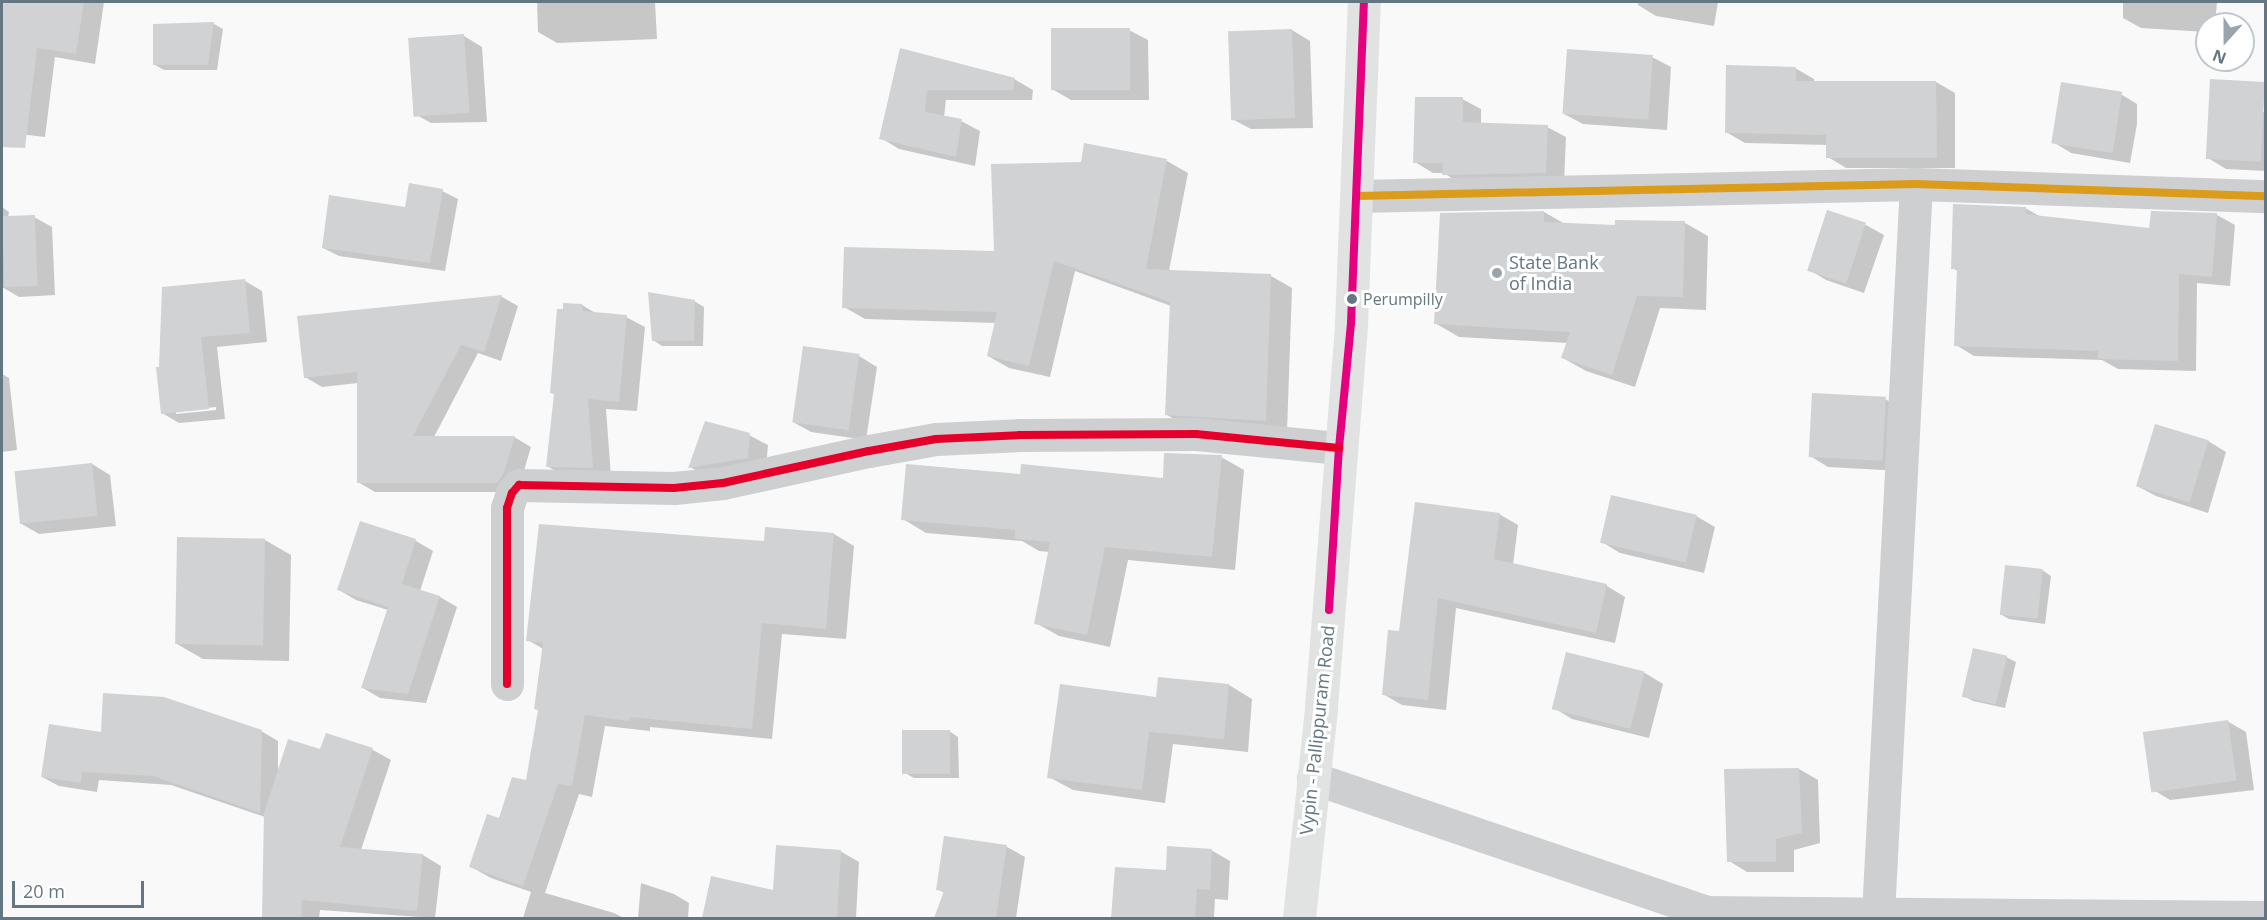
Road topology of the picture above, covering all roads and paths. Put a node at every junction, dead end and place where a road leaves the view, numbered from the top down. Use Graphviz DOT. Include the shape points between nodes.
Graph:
graph roads {
  1 [pos="1364,2"];
  2 [pos="1916,184"];
  3 [pos="1357,196"];
  4 [pos="2265,196"];
  5 [pos="1339,448"];
  6 [pos="507,684"];
  7 [pos="1313,778"];
  8 [pos="1878,914"];
  9 [pos="2265,917"];
  10 [pos="1299,918"];
  1 -- 3 [label="main road, Vypin - Pallippuram Road"];
  2 -- 3 [label="street"];
  2 -- 4 [label="street"];
  2 -- 8 [label="street"];
  3 -- 5 [label="main road, Vypin - Pallippuram Road" via="1351,323"];
  5 -- 6 [label="street" via="1196,434 1008,435 936,439 723,483 674,488 519,485 507,508"];
  5 -- 7 [label="main road, Vypin - Pallippuram Road" via="1335,546"];
  7 -- 8 [label="street" via="1706,912"];
  7 -- 10 [label="main road, Vypin - Pallippuram Road"];
  8 -- 9 [label="street"];
}
